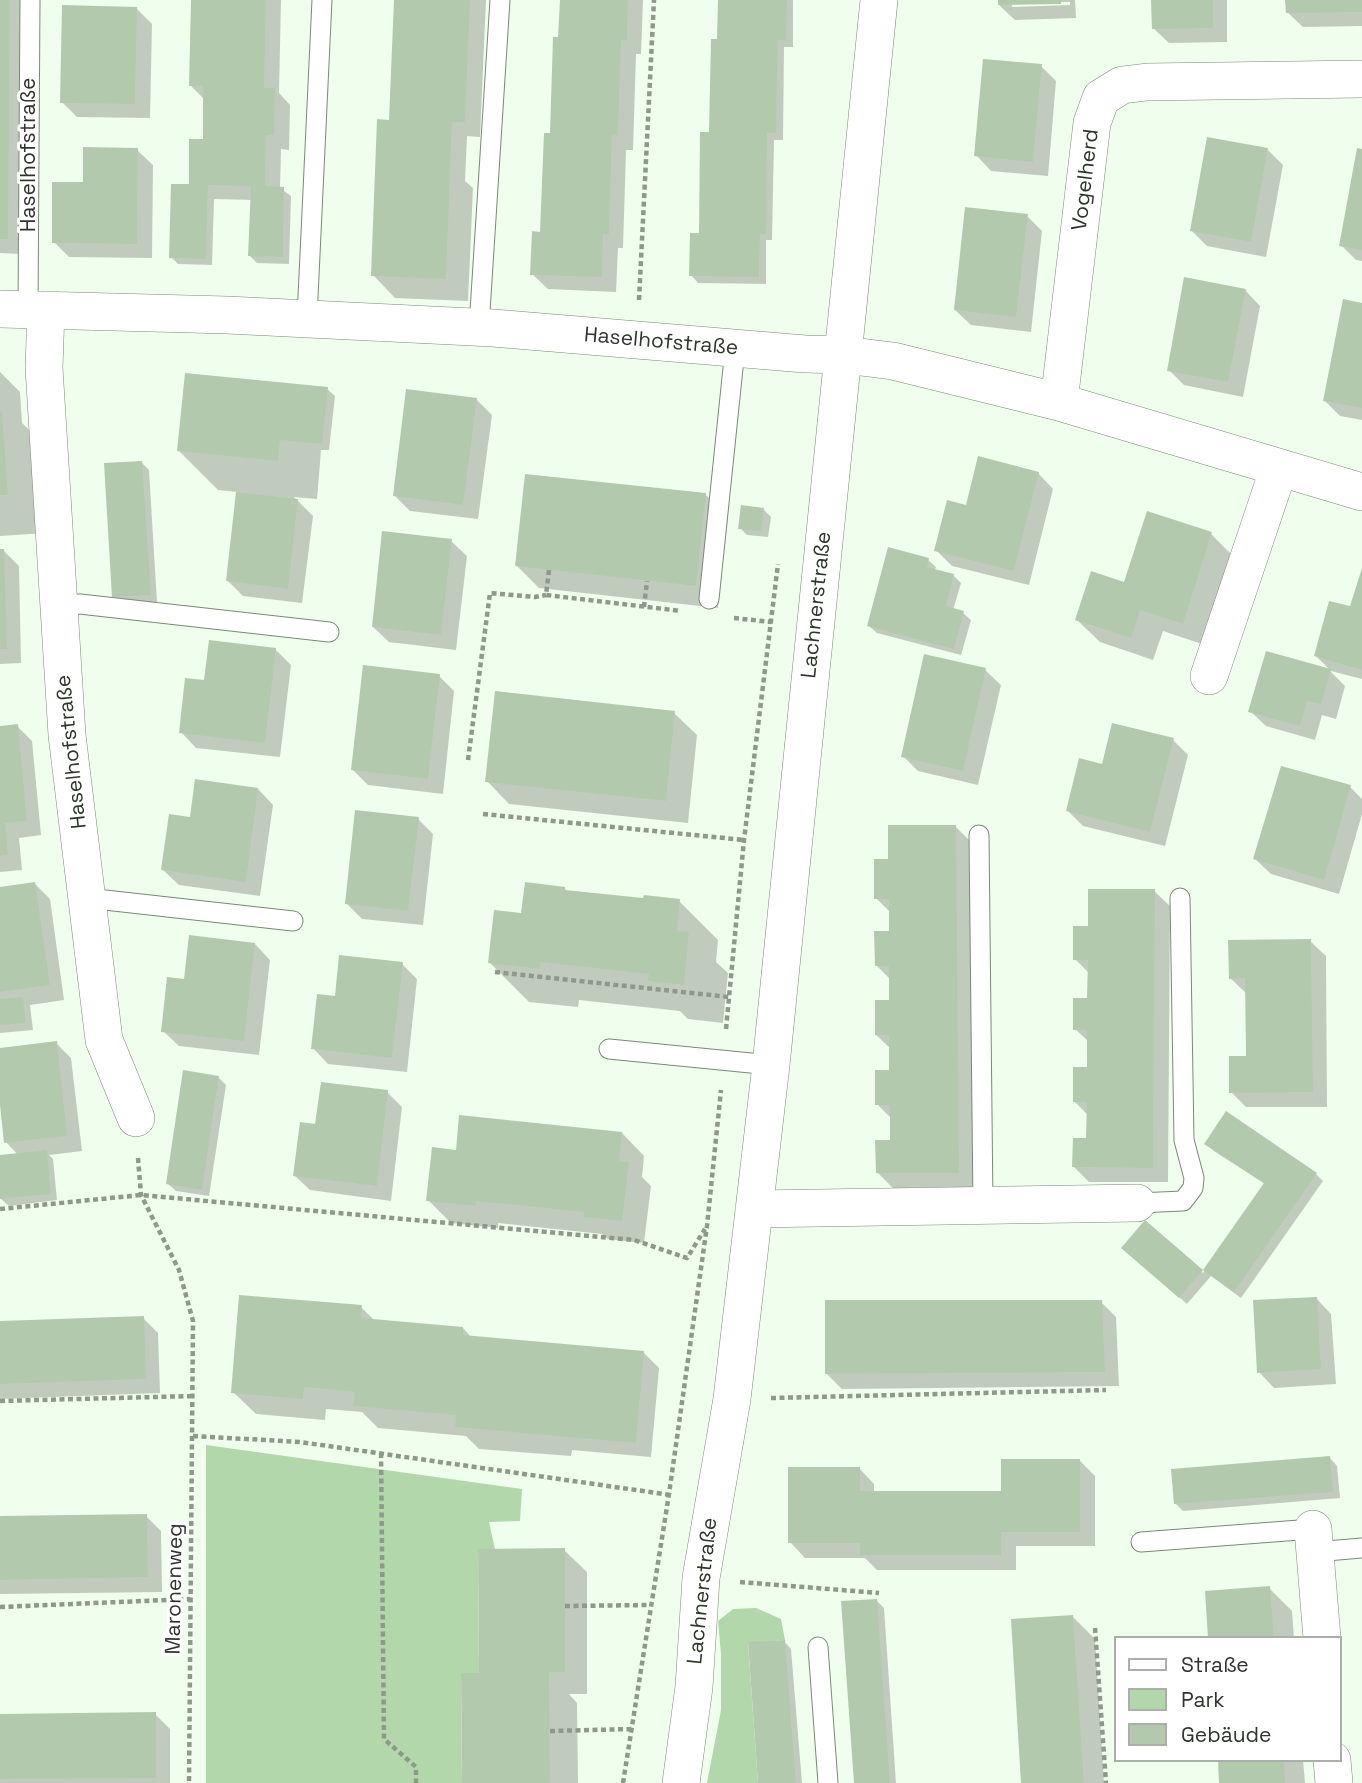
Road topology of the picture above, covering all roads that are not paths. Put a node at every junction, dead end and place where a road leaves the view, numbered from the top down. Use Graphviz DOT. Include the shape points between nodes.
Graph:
graph roads {
  1 [pos="30,0"];
  2 [pos="322,0"];
  3 [pos="500,0"];
  4 [pos="879,0"];
  5 [pos="1362,79"];
  6 [pos="25,309"];
  7 [pos="307,318"];
  8 [pos="479,327"];
  9 [pos="735,349"];
  10 [pos="844,355"];
  11 [pos="1059,402"];
  12 [pos="1279,468"];
  13 [pos="1362,492"];
  14 [pos="709,599"];
  15 [pos="59,606"];
  16 [pos="329,632"];
  17 [pos="1209,676"];
  18 [pos="979,835"];
  19 [pos="87,898"];
  20 [pos="1180,898"];
  21 [pos="293,921"];
  22 [pos="609,1049"];
  23 [pos="771,1065"];
  24 [pos="136,1118"];
  25 [pos="1137,1203"];
  26 [pos="984,1206"];
  27 [pos="754,1209"];
  28 [pos="1314,1540"];
  29 [pos="1141,1542"];
  30 [pos="1362,1548"];
  31 [pos="1322,1636"];
  32 [pos="818,1647"];
  33 [pos="1332,1762"];
  34 [pos="681,1783"];
  35 [pos="828,1783"];
  36 [pos="1334,1783"];
  1 -- 6 [label="lane, Haselhofstraße"];
  2 -- 7 [label="lane"];
  3 -- 8 [label="lane"];
  4 -- 10 [label="street, Lachnerstraße"];
  5 -- 11 [label="street, Vogelherd" via="1147,82 1122,85 1101,98 1092,123"];
  6 -- 7 [label="street, Haselhofstraße"];
  6 -- 15 [label="street, Haselhofstraße" via="44,368"];
  7 -- 8 [label="street, Haselhofstraße"];
  8 -- 9 [label="street, Haselhofstraße"];
  9 -- 10 [label="street, Haselhofstraße"];
  9 -- 14 [label="lane"];
  10 -- 11 [label="street" via="893,361"];
  10 -- 23 [label="street, Lachnerstraße"];
  11 -- 12 [label="street"];
  12 -- 13 [label="street"];
  12 -- 17 [label="street"];
  15 -- 16 [label="lane" via="80,604"];
  15 -- 19 [label="street, Haselhofstraße" via="67,735"];
  18 -- 26 [label="lane"];
  19 -- 21 [label="lane"];
  19 -- 24 [label="street, Haselhofstraße" via="104,1040"];
  20 -- 25 [label="lane" via="1184,1139 1193,1188 1183,1201"];
  22 -- 23 [label="lane"];
  23 -- 27 [label="street, Lachnerstraße"];
  25 -- 26 [label="street"];
  26 -- 27 [label="street"];
  27 -- 34 [label="street, Lachnerstraße" via="732,1399 701,1578 694,1687"];
  28 -- 29 [label="lane"];
  28 -- 30 [label="lane"];
  28 -- 31 [label="street"];
  32 -- 35 [label="lane"];
  33 -- 36 [label="street"];
}
